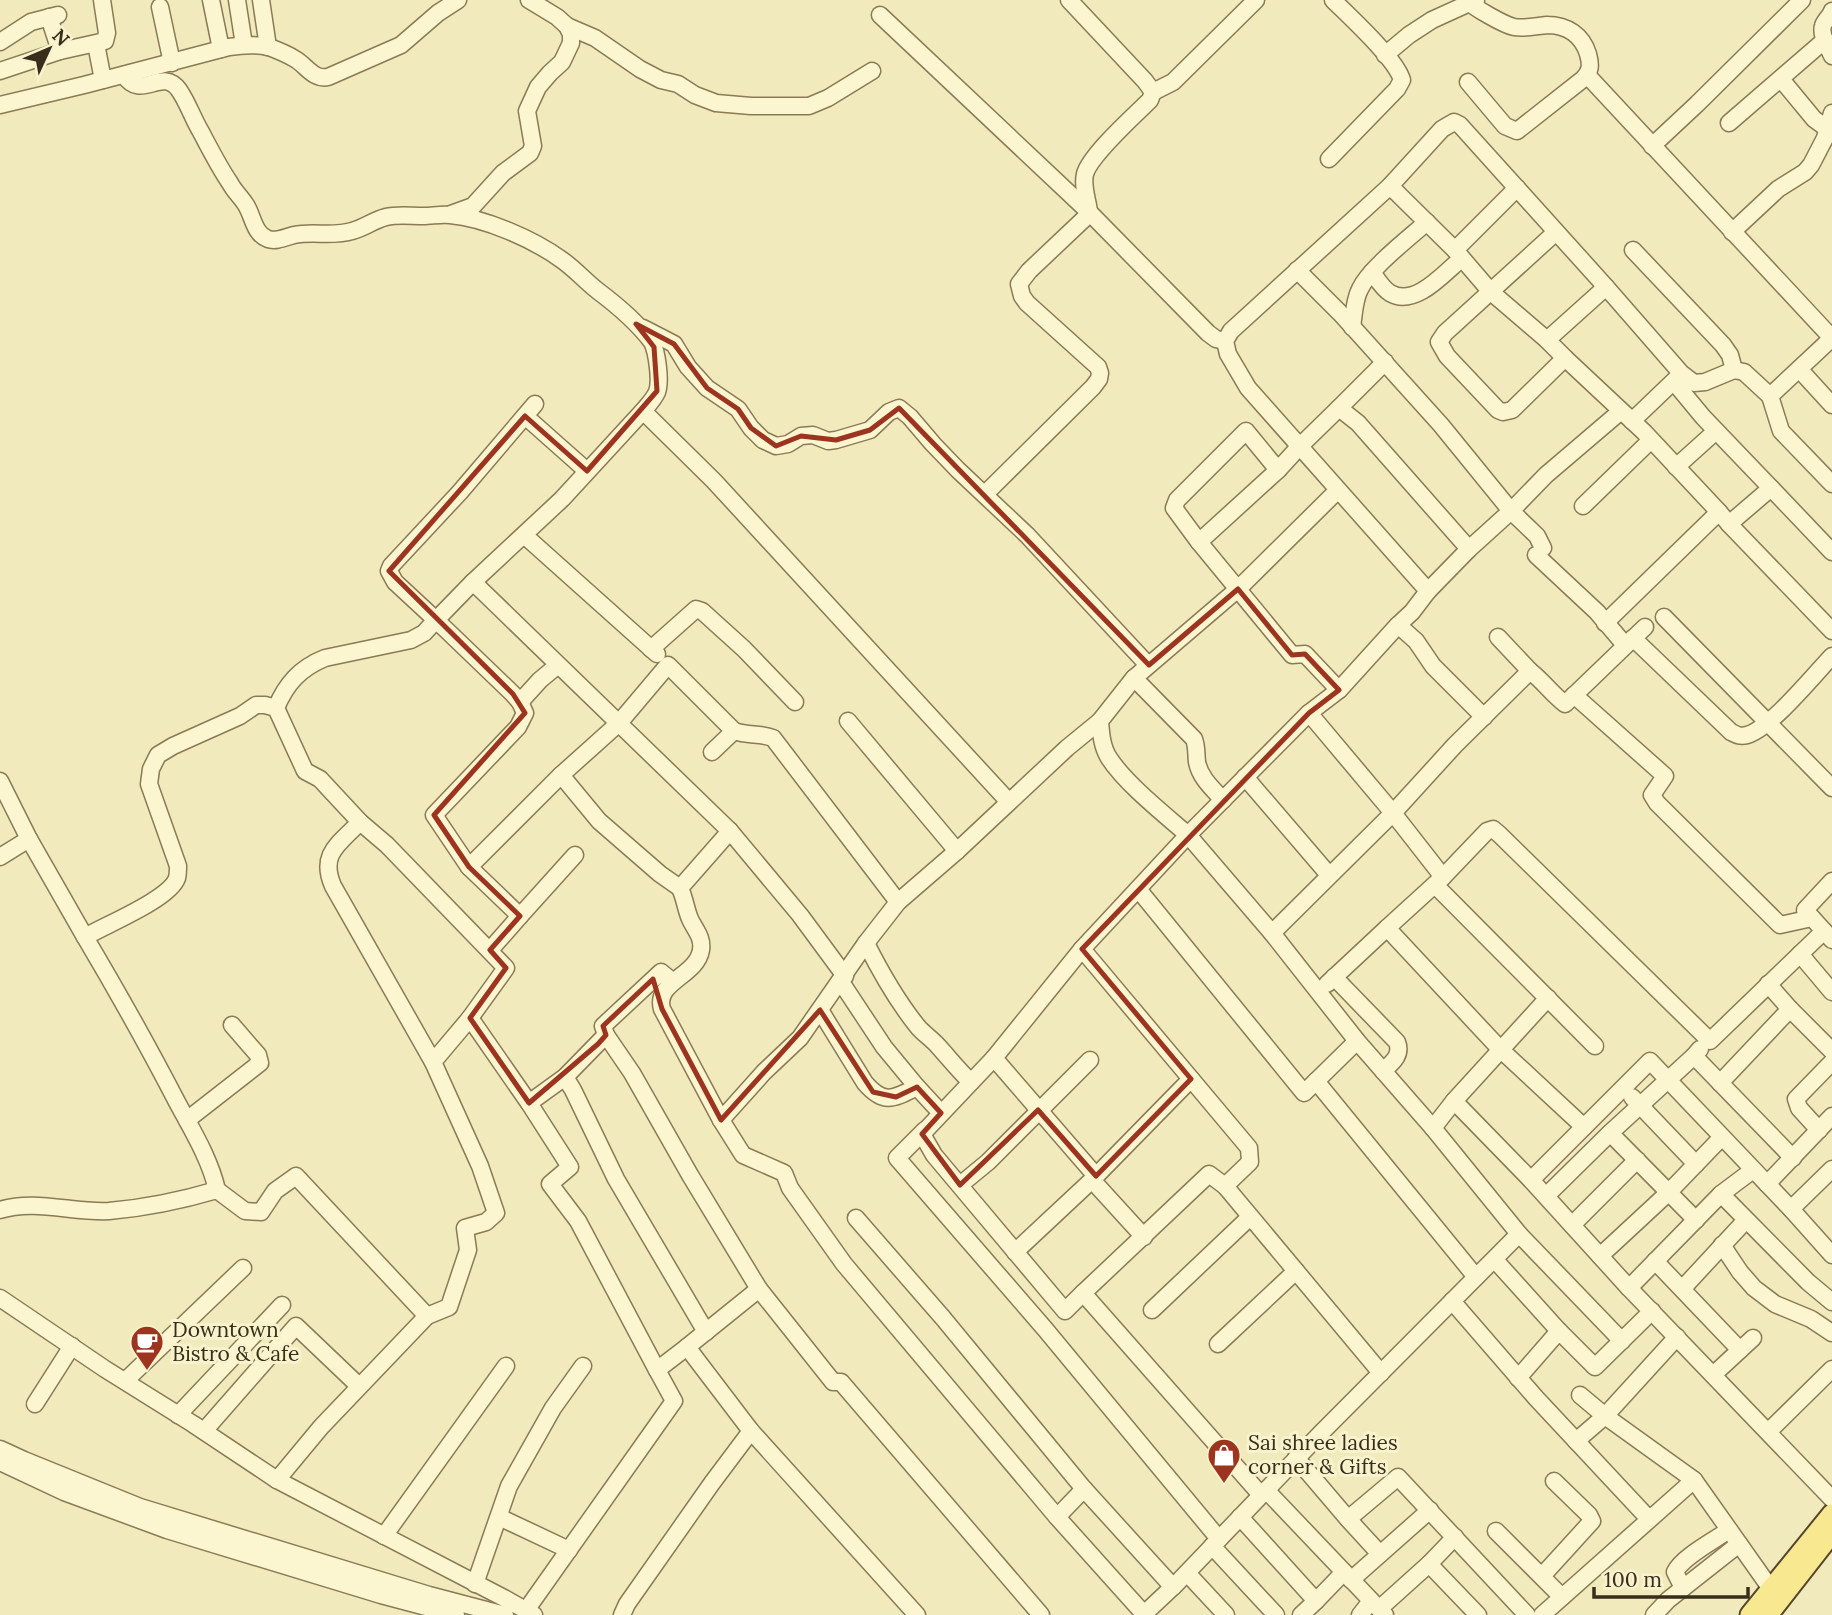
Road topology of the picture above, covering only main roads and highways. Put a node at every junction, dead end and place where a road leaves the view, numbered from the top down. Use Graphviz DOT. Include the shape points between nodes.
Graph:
graph roads {
  1 [pos="1832,1514"];
  2 [pos="1832,1534"];
  3 [pos="1750,1615"];
  4 [pos="1768,1615"];
  1 -- 3 [label="main road"];
  2 -- 4 [label="main road"];
}
